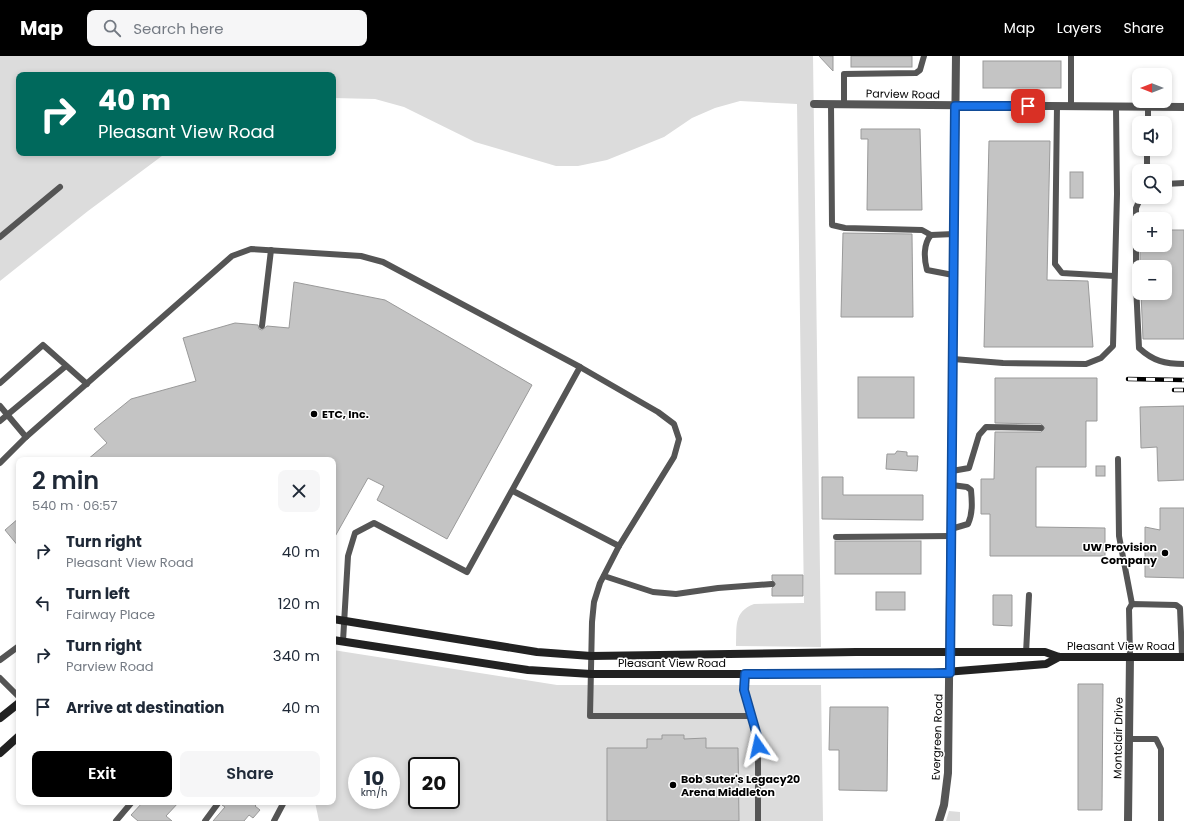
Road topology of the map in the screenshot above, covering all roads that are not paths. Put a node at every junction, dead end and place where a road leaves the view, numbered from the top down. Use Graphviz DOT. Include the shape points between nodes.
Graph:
graph roads {
  1 [pos="924,56"];
  2 [pos="956,56"];
  3 [pos="1071,56"];
  4 [pos="814,104"];
  5 [pos="831,104"];
  6 [pos="844,104"];
  7 [pos="955,106"];
  8 [pos="1057,106"];
  9 [pos="1071,107"];
  10 [pos="1116,107"];
  11 [pos="1132,107"];
  12 [pos="1172,107"];
  13 [pos="1184,107"];
  14 [pos="1184,183"];
  15 [pos="1172,184"];
  16 [pos="60,187"];
  17 [pos="1138,204"];
  18 [pos="931,234"];
  19 [pos="954,234"];
  20 [pos="0,237"];
  21 [pos="270,250"];
  22 [pos="953,275"];
  23 [pos="1114,276"];
  24 [pos="262,326"];
  25 [pos="952,359"];
  26 [pos="1184,364"];
  27 [pos="66,366"];
  28 [pos="580,367"];
  29 [pos="0,382"];
  30 [pos="87,384"];
  31 [pos="0,406"];
  32 [pos="8,415"];
  33 [pos="0,422"];
  34 [pos="1041,428"];
  35 [pos="26,437"];
  36 [pos="1118,459"];
  37 [pos="0,463"];
  38 [pos="952,471"];
  39 [pos="952,485"];
  40 [pos="513,491"];
  41 [pos="951,533"];
  42 [pos="836,537"];
  43 [pos="619,546"];
  44 [pos="604,576"];
  45 [pos="772,584"];
  46 [pos="1030,595"];
  47 [pos="1132,604"];
  48 [pos="336,619"];
  49 [pos="344,619"];
  50 [pos="336,640"];
  51 [pos="343,641"];
  52 [pos="16,648"];
  53 [pos="950,653"];
  54 [pos="1026,653"];
  55 [pos="591,656"];
  56 [pos="1130,656"];
  57 [pos="1183,656"];
  58 [pos="1059,657"];
  59 [pos="0,660"];
  60 [pos="950,673"];
  61 [pos="591,674"];
  62 [pos="745,674"];
  63 [pos="0,678"];
  64 [pos="16,694"];
  65 [pos="16,705"];
  66 [pos="751,716"];
  67 [pos="0,718"];
  68 [pos="1129,738"];
  69 [pos="16,739"];
  70 [pos="0,753"];
  71 [pos="129,805"];
  72 [pos="217,805"];
  73 [pos="282,805"];
  74 [pos="116,821"];
  75 [pos="206,821"];
  76 [pos="274,821"];
  77 [pos="758,821"];
  78 [pos="939,821"];
  79 [pos="1128,821"];
  80 [pos="1161,821"];
  1 -- 6 [label="lane" via="920,70 916,73 844,74"];
  2 -- 7 [label="street, Evergreen Road"];
  3 -- 9 [label="lane"];
  4 -- 5 [label="street, Parview Road"];
  5 -- 6 [label="street, Parview Road"];
  5 -- 18 [label="lane" via="832,225 845,228 922,230"];
  6 -- 7 [label="street, Parview Road"];
  7 -- 8 [label="street, Parview Road"];
  7 -- 19 [label="street, Evergreen Road"];
  8 -- 9 [label="street, Parview Road"];
  8 -- 23 [label="lane" via="1055,264 1062,273"];
  9 -- 10 [label="street, Parview Road"];
  10 -- 11 [label="street, Parview Road"];
  10 -- 23 [label="lane" via="1117,194"];
  12 -- 13 [label="street, Parview Road"];
  14 -- 15 [label="lane"];
  16 -- 20 [label="lane"];
  17 -- 26 [label="lane" via="1139,348 1150,358 1166,364"];
  18 -- 19 [label="lane"];
  18 -- 22 [label="lane" via="926,240 927,270"];
  19 -- 22 [label="street, Evergreen Road"];
  21 -- 24 [label="lane"];
  21 -- 28 [label="lane" via="361,256 383,262"];
  21 -- 30 [label="lane" via="251,249 232,256"];
  22 -- 25 [label="street, Evergreen Road"];
  23 -- 25 [label="lane" via="1113,346 1101,358 1086,364 1003,363"];
  25 -- 38 [label="street, Evergreen Road"];
  27 -- 29 [label="lane" via="43,345"];
  27 -- 30 [label="lane"];
  27 -- 32 [label="lane"];
  28 -- 40 [label="lane"];
  28 -- 43 [label="lane" via="658,412 674,424 679,439 674,457"];
  30 -- 35 [label="lane"];
  31 -- 32 [label="lane"];
  32 -- 33 [label="lane"];
  32 -- 35 [label="lane"];
  34 -- 38 [label="lane" via="986,427 979,435 969,468"];
  35 -- 37 [label="lane"];
  36 -- 47 [label="lane" via="1119,536"];
  38 -- 39 [label="street, Evergreen Road"];
  39 -- 41 [label="street, Evergreen Road"];
  39 -- 41 [label="lane" via="967,486 971,490 972,499 971,518 968,524"];
  40 -- 43 [label="lane"];
  40 -- 49 [label="lane" via="467,572 374,523 355,533 348,556"];
  41 -- 42 [label="lane"];
  41 -- 53 [label="street, Evergreen Road"];
  43 -- 44 [label="lane"];
  44 -- 45 [label="lane" via="653,592 676,594"];
  44 -- 55 [label="lane" via="594,602"];
  46 -- 54 [label="lane"];
  47 -- 56 [label="lane" via="1129,609"];
  47 -- 57 [label="lane" via="1176,605 1180,608"];
  48 -- 49 [label="street, Pleasant View Road"];
  49 -- 51 [label="lane"];
  49 -- 55 [label="street, Pleasant View Road" via="537,652"];
  50 -- 51 [label="street, Pleasant View Road"];
  51 -- 61 [label="street, Pleasant View Road" via="528,670"];
  52 -- 59 [label="lane"];
  53 -- 54 [label="street, Pleasant View Road"];
  53 -- 55 [label="street, Pleasant View Road"];
  53 -- 60 [label="street, Evergreen Road"];
  54 -- 58 [label="street, Pleasant View Road" via="1045,652"];
  55 -- 61 [label="lane"];
  56 -- 57 [label="street, Pleasant View Road"];
  56 -- 58 [label="street, Pleasant View Road"];
  56 -- 68 [label="street, Montclair Drive"];
  58 -- 60 [label="street, Pleasant View Road" via="1046,664"];
  60 -- 62 [label="street, Pleasant View Road"];
  60 -- 78 [label="street, Evergreen Road" via="948,773"];
  61 -- 62 [label="street, Pleasant View Road"];
  61 -- 66 [label="lane" via="590,716"];
  62 -- 66 [label="lane" via="744,690"];
  63 -- 64 [label="lane"];
  65 -- 67 [label="street"];
  66 -- 77 [label="lane" via="758,739"];
  68 -- 79 [label="street, Montclair Drive"];
  68 -- 80 [label="lane" via="1156,739 1161,749"];
  69 -- 70 [label="street"];
  71 -- 74 [label="lane"];
  72 -- 75 [label="lane"];
  73 -- 76 [label="lane"];
}
